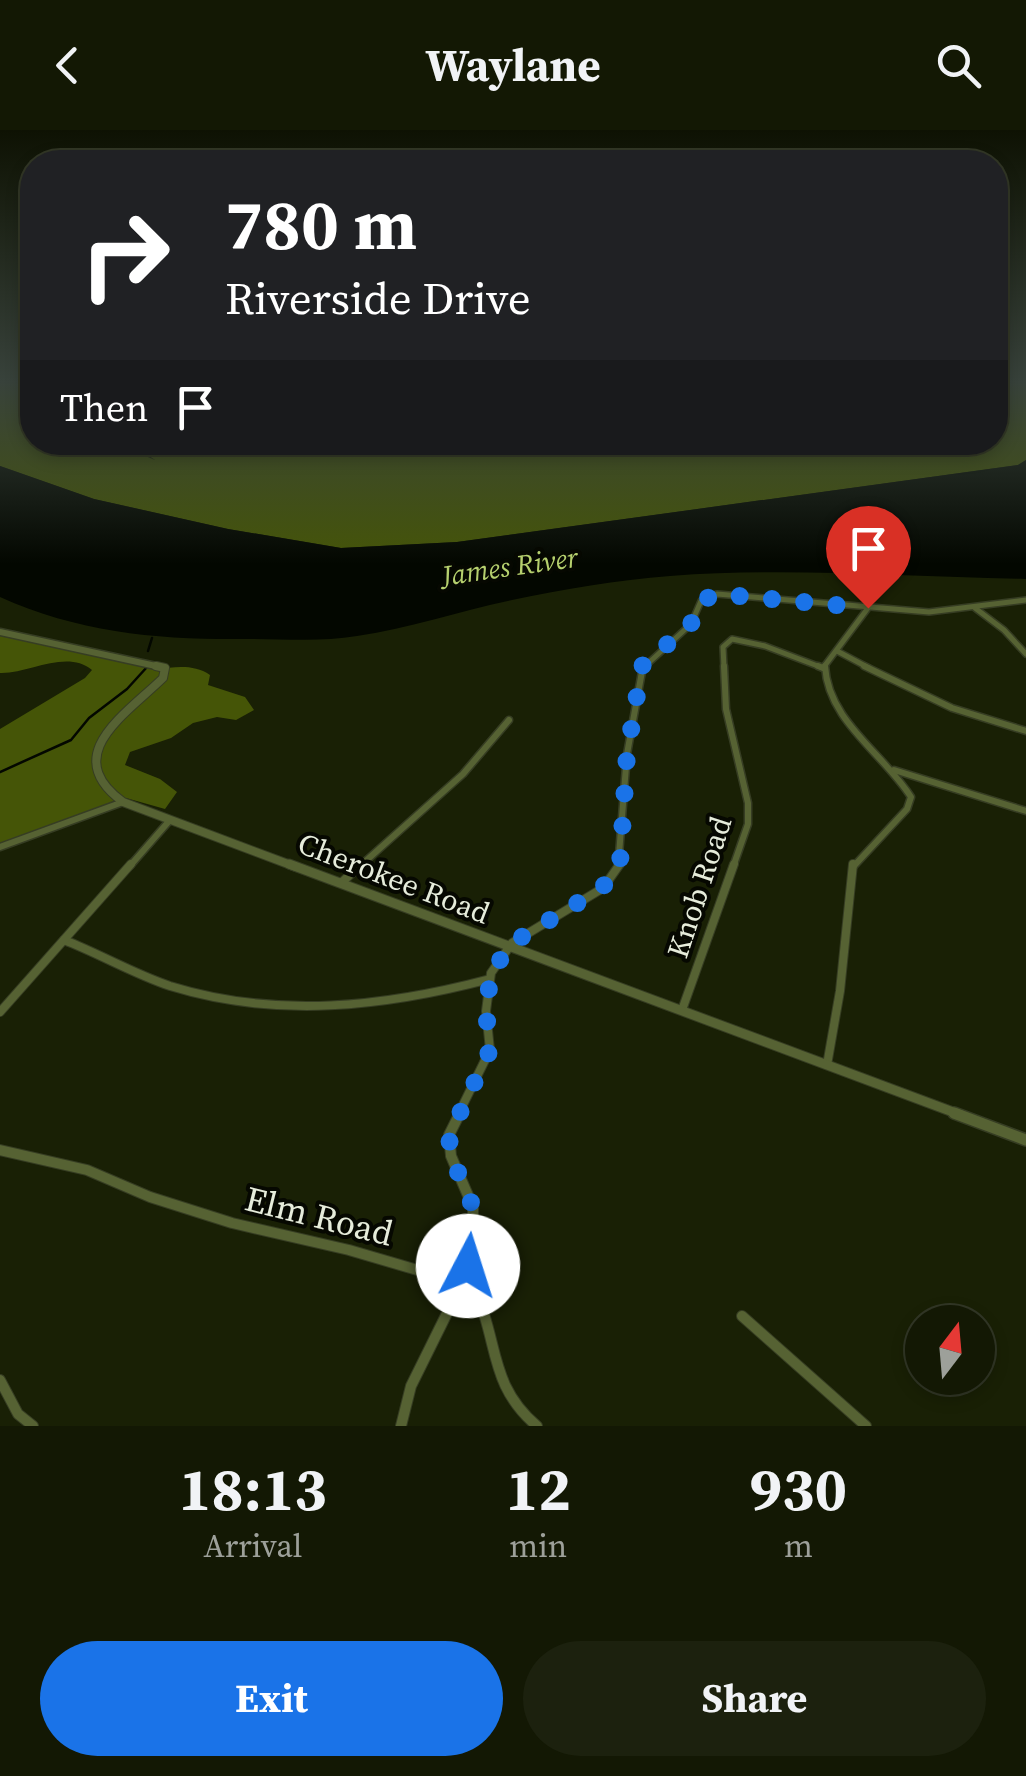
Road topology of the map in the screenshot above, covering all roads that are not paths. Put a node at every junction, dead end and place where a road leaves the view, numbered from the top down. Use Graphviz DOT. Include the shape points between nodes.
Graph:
graph roads {
  1 [pos="1026,600"];
  2 [pos="868,608"];
  3 [pos="974,608"];
  4 [pos="0,632"];
  5 [pos="836,651"];
  6 [pos="1026,654"];
  7 [pos="823,668"];
  8 [pos="509,720"];
  9 [pos="1026,731"];
  10 [pos="894,770"];
  11 [pos="123,802"];
  12 [pos="1026,811"];
  13 [pos="170,820"];
  14 [pos="0,848"];
  15 [pos="340,884"];
  16 [pos="64,940"];
  17 [pos="508,948"];
  18 [pos="490,979"];
  19 [pos="0,1012"];
  20 [pos="682,1012"];
  21 [pos="827,1065"];
  22 [pos="1026,1140"];
  23 [pos="0,1150"];
  24 [pos="462,1282"];
  25 [pos="742,1316"];
  26 [pos="0,1380"];
  27 [pos="32,1426"];
  28 [pos="401,1426"];
  29 [pos="537,1426"];
  30 [pos="866,1426"];
  1 -- 3 [label="street"];
  2 -- 3 [label="street"];
  2 -- 5 [label="street"];
  2 -- 17 [label="street" via="717,594 700,601 691,624 642,666 627,754 620,864 602,888"];
  3 -- 6 [label="street"];
  4 -- 11 [label="street" via="165,668 97,750 98,779"];
  5 -- 7 [label="street"];
  5 -- 9 [label="street" via="895,684"];
  7 -- 10 [label="street" via="845,723"];
  7 -- 20 [label="street, Knob Road" via="739,639 722,647 748,824"];
  8 -- 15 [label="street" via="463,774"];
  10 -- 12 [label="street"];
  10 -- 21 [label="street" via="910,797 907,809 853,864"];
  11 -- 13 [label="street, Cherokee Road"];
  11 -- 14 [label="street"];
  13 -- 15 [label="street, Cherokee Road"];
  13 -- 16 [label="street"];
  15 -- 17 [label="street, Cherokee Road"];
  16 -- 18 [label="street" via="172,986 300,1010 421,996"];
  16 -- 19 [label="street"];
  17 -- 18 [label="street"];
  17 -- 20 [label="street, Cherokee Road"];
  18 -- 24 [label="street" via="490,1050 449,1136 473,1207 472,1251"];
  20 -- 21 [label="street, Cherokee Road"];
  21 -- 22 [label="street, Cherokee Road"];
  23 -- 24 [label="street, Elm Road" via="87,1170 232,1223"];
  24 -- 28 [label="street" via="411,1386"];
  24 -- 29 [label="street" via="478,1297 497,1378 515,1410"];
  25 -- 30 [label="street"];
  26 -- 27 [label="street"];
}
